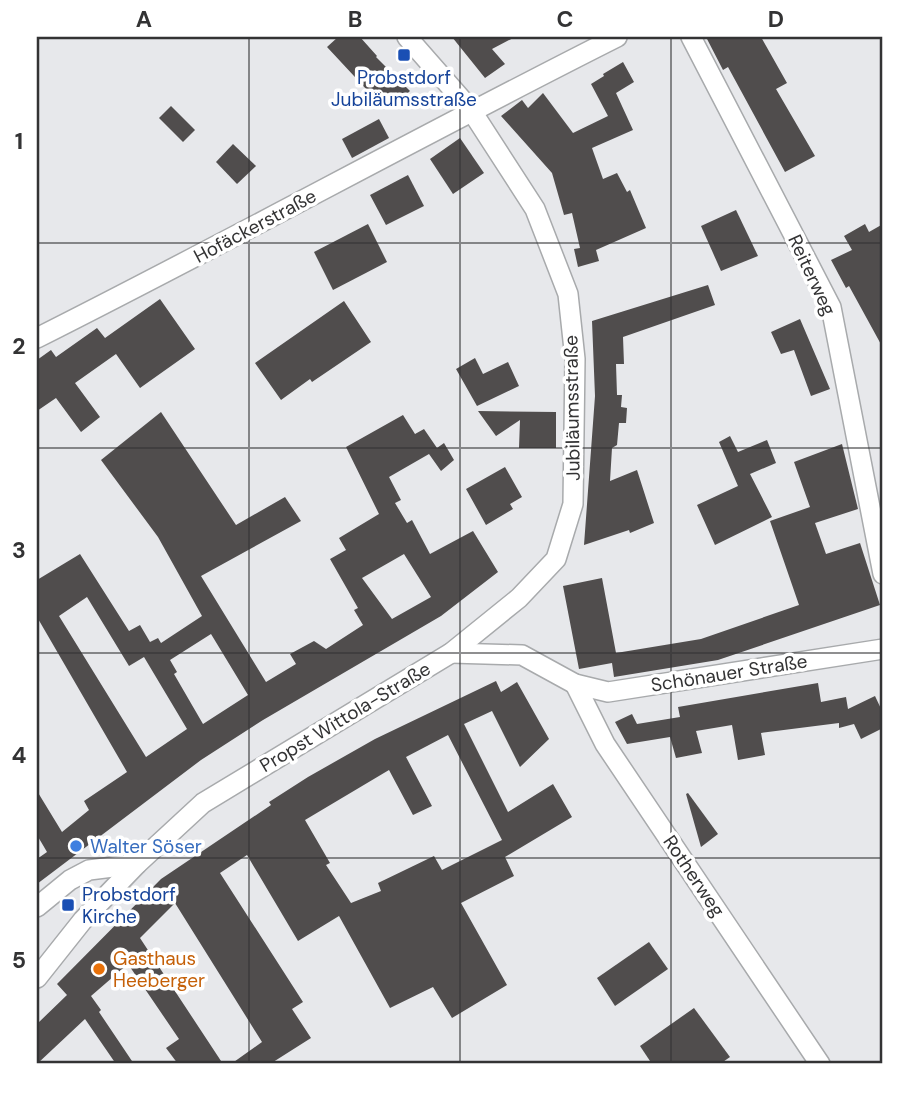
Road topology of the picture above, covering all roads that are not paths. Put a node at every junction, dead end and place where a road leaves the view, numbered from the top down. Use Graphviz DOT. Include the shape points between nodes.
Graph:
graph roads {
  1 [pos="407,37"];
  2 [pos="617,37"];
  3 [pos="691,37"];
  4 [pos="471,110"];
  5 [pos="37,338"];
  6 [pos="883,574"];
  7 [pos="883,649"];
  8 [pos="451,653"];
  9 [pos="575,684"];
  10 [pos="137,864"];
  11 [pos="37,907"];
  12 [pos="37,978"];
  13 [pos="820,1064"];
  1 -- 4 [label="street, Jubiläumsstraße"];
  2 -- 4 [label="street, Hofäckerstraße"];
  3 -- 6 [label="street, Reiterweg" via="831,307"];
  4 -- 5 [label="street, Hofäckerstraße"];
  4 -- 8 [label="street, Jubiläumsstraße" via="535,209 568,294 575,359 573,504 556,559 519,598"];
  7 -- 9 [label="street, Schönauer Straße" via="608,692"];
  8 -- 9 [label="street, Propst Wittola-Straße" via="522,655"];
  8 -- 10 [label="street, Propst Wittola-Straße" via="203,803"];
  9 -- 13 [label="street, Rotherweg" via="605,744"];
  10 -- 11 [label="street" via="89,870"];
  10 -- 12 [label="street, Propst Wittola-Straße" via="83,920"];
}
